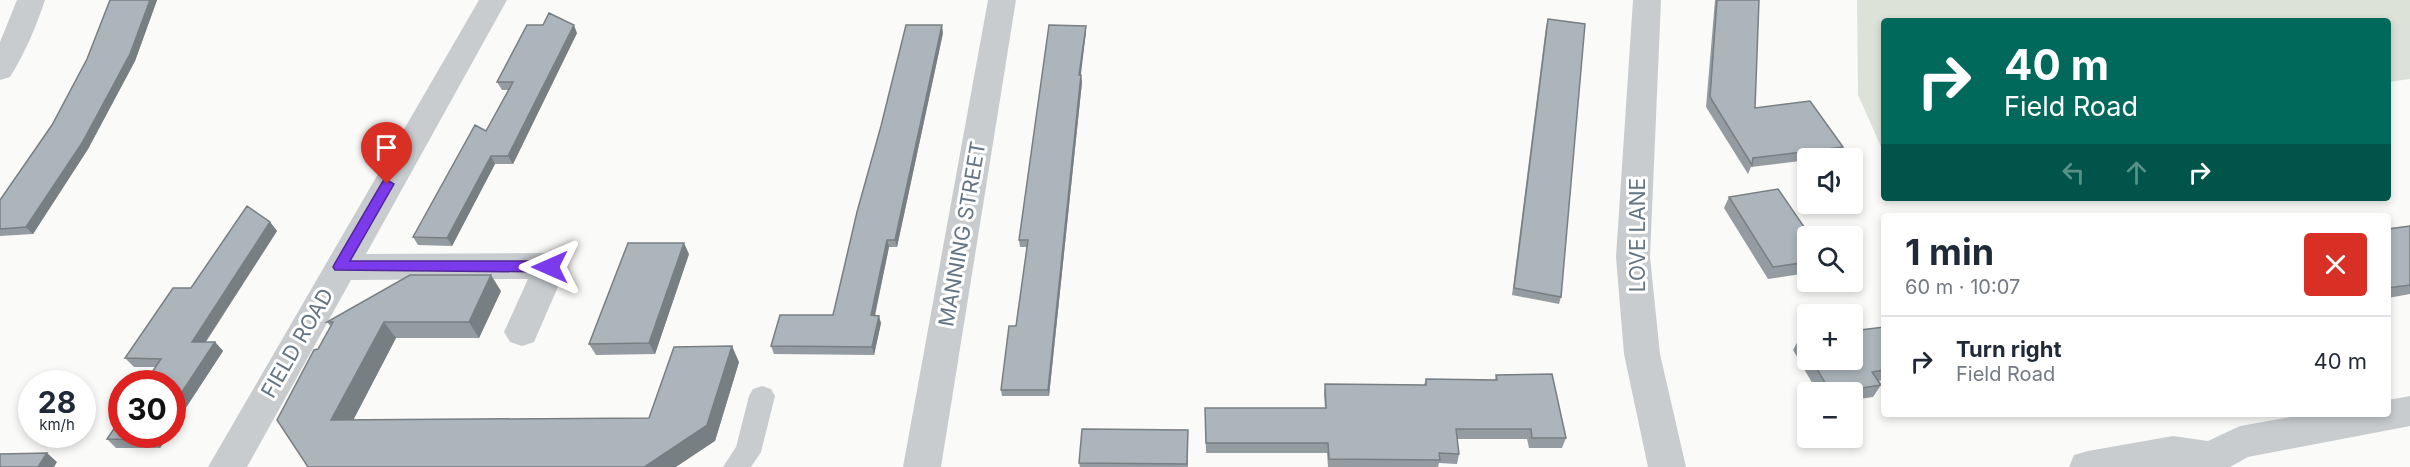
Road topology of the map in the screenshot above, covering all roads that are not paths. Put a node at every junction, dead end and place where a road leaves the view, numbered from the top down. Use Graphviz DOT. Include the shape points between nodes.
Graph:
graph roads {
  1 [pos="31,0"];
  2 [pos="493,0"];
  3 [pos="1002,0"];
  4 [pos="1647,0"];
  5 [pos="0,70"];
  6 [pos="340,267"];
  7 [pos="522,332"];
  8 [pos="762,396"];
  9 [pos="2410,411"];
  10 [pos="2391,414"];
  11 [pos="2377,417"];
  12 [pos="227,467"];
  13 [pos="736,467"];
  14 [pos="922,467"];
  15 [pos="1667,467"];
  16 [pos="2088,467"];
  1 -- 5 [label="street"];
  2 -- 6 [label="street, FIELD ROAD"];
  3 -- 14 [label="street, MANNING STREET"];
  4 -- 15 [label="street, LOVE LANE" via="1633,257 1642,354"];
  6 -- 7 [label="street" via="550,267"];
  6 -- 12 [label="street, FIELD ROAD"];
  8 -- 13 [label="lane" via="748,452"];
  9 -- 10 [label="street"];
  11 -- 16 [label="street" via="2240,442 2212,458 2173,452"];
}
